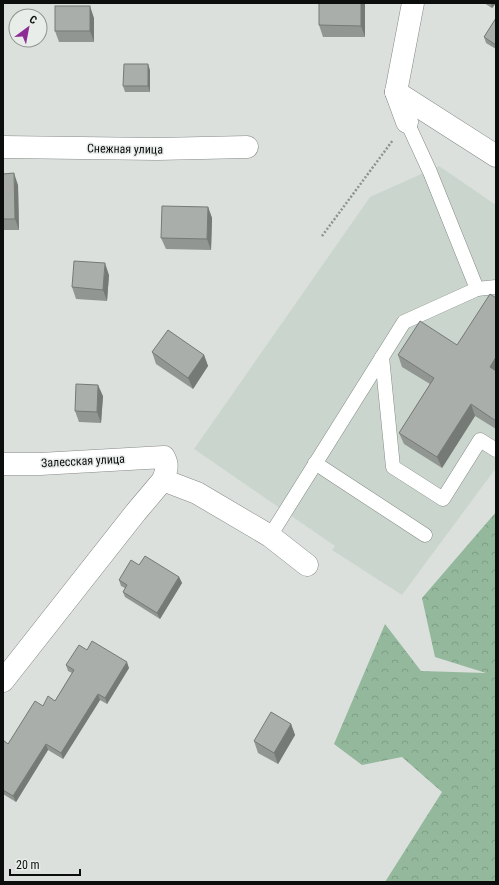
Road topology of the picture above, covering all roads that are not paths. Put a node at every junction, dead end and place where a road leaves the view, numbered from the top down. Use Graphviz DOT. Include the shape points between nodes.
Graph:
graph roads {
  1 [pos="413,3"];
  2 [pos="396,92"];
  3 [pos="406,122"];
  4 [pos="3,147"];
  5 [pos="247,147"];
  6 [pos="496,156"];
  7 [pos="496,287"];
  8 [pos="477,289"];
  9 [pos="382,357"];
  10 [pos="496,450"];
  11 [pos="315,463"];
  12 [pos="3,464"];
  13 [pos="163,480"];
  14 [pos="425,535"];
  15 [pos="270,536"];
  16 [pos="307,565"];
  17 [pos="3,681"];
  1 -- 2 [label="street"];
  2 -- 3 [label="street"];
  2 -- 6 [label="street"];
  3 -- 8 [label="lane" via="430,172"];
  4 -- 5 [label="street, Снежная улица"];
  7 -- 8 [label="lane"];
  8 -- 9 [label="lane" via="404,322"];
  9 -- 10 [label="lane" via="393,467 443,499 480,440"];
  9 -- 11 [label="lane"];
  11 -- 14 [label="lane"];
  11 -- 15 [label="lane"];
  12 -- 13 [label="street, Залесская улица" via="164,457 167,469"];
  13 -- 15 [label="street" via="196,493"];
  13 -- 17 [label="street"];
  15 -- 16 [label="street"];
}
